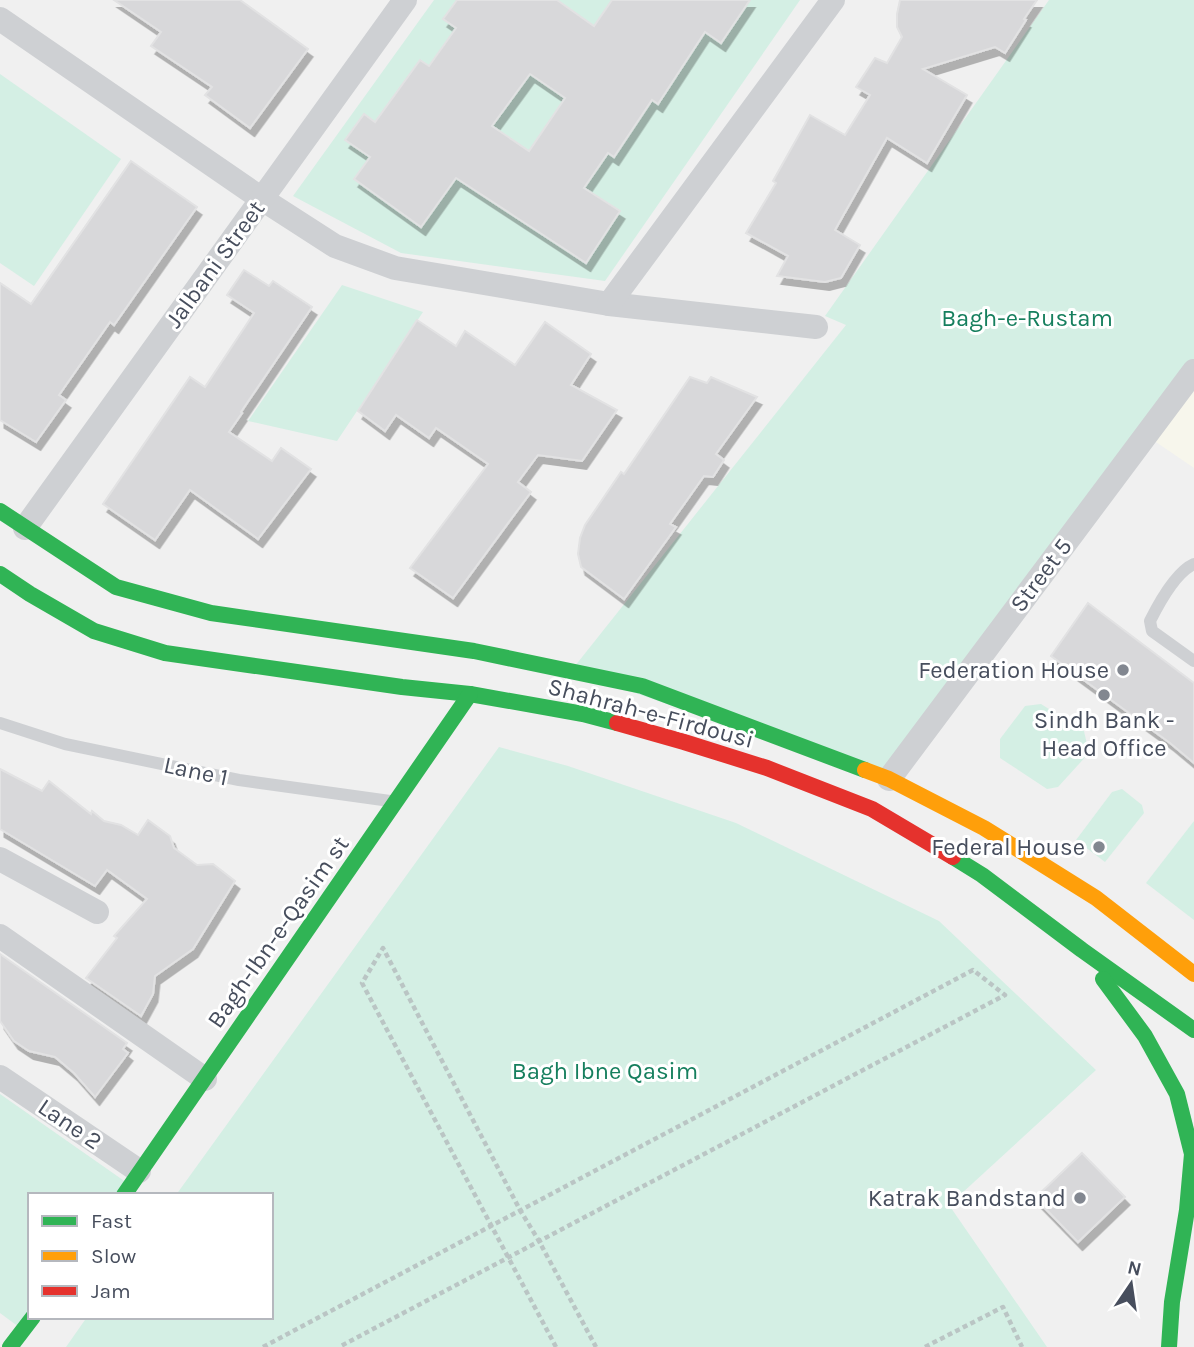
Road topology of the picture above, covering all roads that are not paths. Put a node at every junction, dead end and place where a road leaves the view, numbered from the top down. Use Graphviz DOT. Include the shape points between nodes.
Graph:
graph roads {
  1 [pos="405,0"];
  2 [pos="833,0"];
  3 [pos="0,19"];
  4 [pos="262,199"];
  5 [pos="609,304"];
  6 [pos="816,327"];
  7 [pos="1194,371"];
  8 [pos="0,511"];
  9 [pos="26,528"];
  10 [pos="1194,564"];
  11 [pos="0,574"];
  12 [pos="1194,662"];
  13 [pos="470,694"];
  14 [pos="0,723"];
  15 [pos="889,779"];
  16 [pos="396,802"];
  17 [pos="0,859"];
  18 [pos="97,912"];
  19 [pos="0,936"];
  20 [pos="1082,950"];
  21 [pos="1194,974"];
  22 [pos="1194,1030"];
  23 [pos="0,1077"];
  24 [pos="205,1079"];
  25 [pos="139,1171"];
  26 [pos="125,1193"];
  27 [pos="31,1319"];
  28 [pos="10,1347"];
  29 [pos="1169,1347"];
  1 -- 4 [label="street, Jalbani Street"];
  2 -- 5 [label="street"];
  3 -- 4 [label="street"];
  4 -- 5 [label="street" via="335,246 395,268"];
  4 -- 9 [label="street, Jalbani Street"];
  5 -- 6 [label="street"];
  7 -- 15 [label="street, Street 5"];
  8 -- 9 [label="main road, Shahrah-e-Firdousi"];
  9 -- 15 [label="main road, Shahrah-e-Firdousi" via="116,587 211,613 474,650 642,686"];
  10 -- 12 [label="lane" via="1176,579 1150,621 1152,631"];
  11 -- 13 [label="main road, Shahrah-e-Firdousi" via="93,631 165,653"];
  13 -- 16 [label="main road, Bagh-Ibn-e-Qasim st"];
  13 -- 20 [label="main road, Shahrah-e-Firdousi" via="583,714 684,742 872,809 982,875"];
  14 -- 16 [label="lane, Lane 1" via="65,744 239,780"];
  15 -- 21 [label="main road, Shahrah-e-Firdousi" via="984,828 1096,898"];
  16 -- 24 [label="main road, Bagh-Ibn-e-Qasim st"];
  17 -- 18 [label="street"];
  19 -- 24 [label="street"];
  20 -- 22 [label="main road, Shahrah-e-Firdousi"];
  20 -- 29 [label="main road" via="1145,1036 1177,1094 1192,1154"];
  23 -- 25 [label="street, Lane 2"];
  24 -- 25 [label="main road, Bagh-Ibn-e-Qasim st"];
  25 -- 26 [label="main road, Bagh-Ibn-e-Qasim st"];
  27 -- 28 [label="main road"];
}
